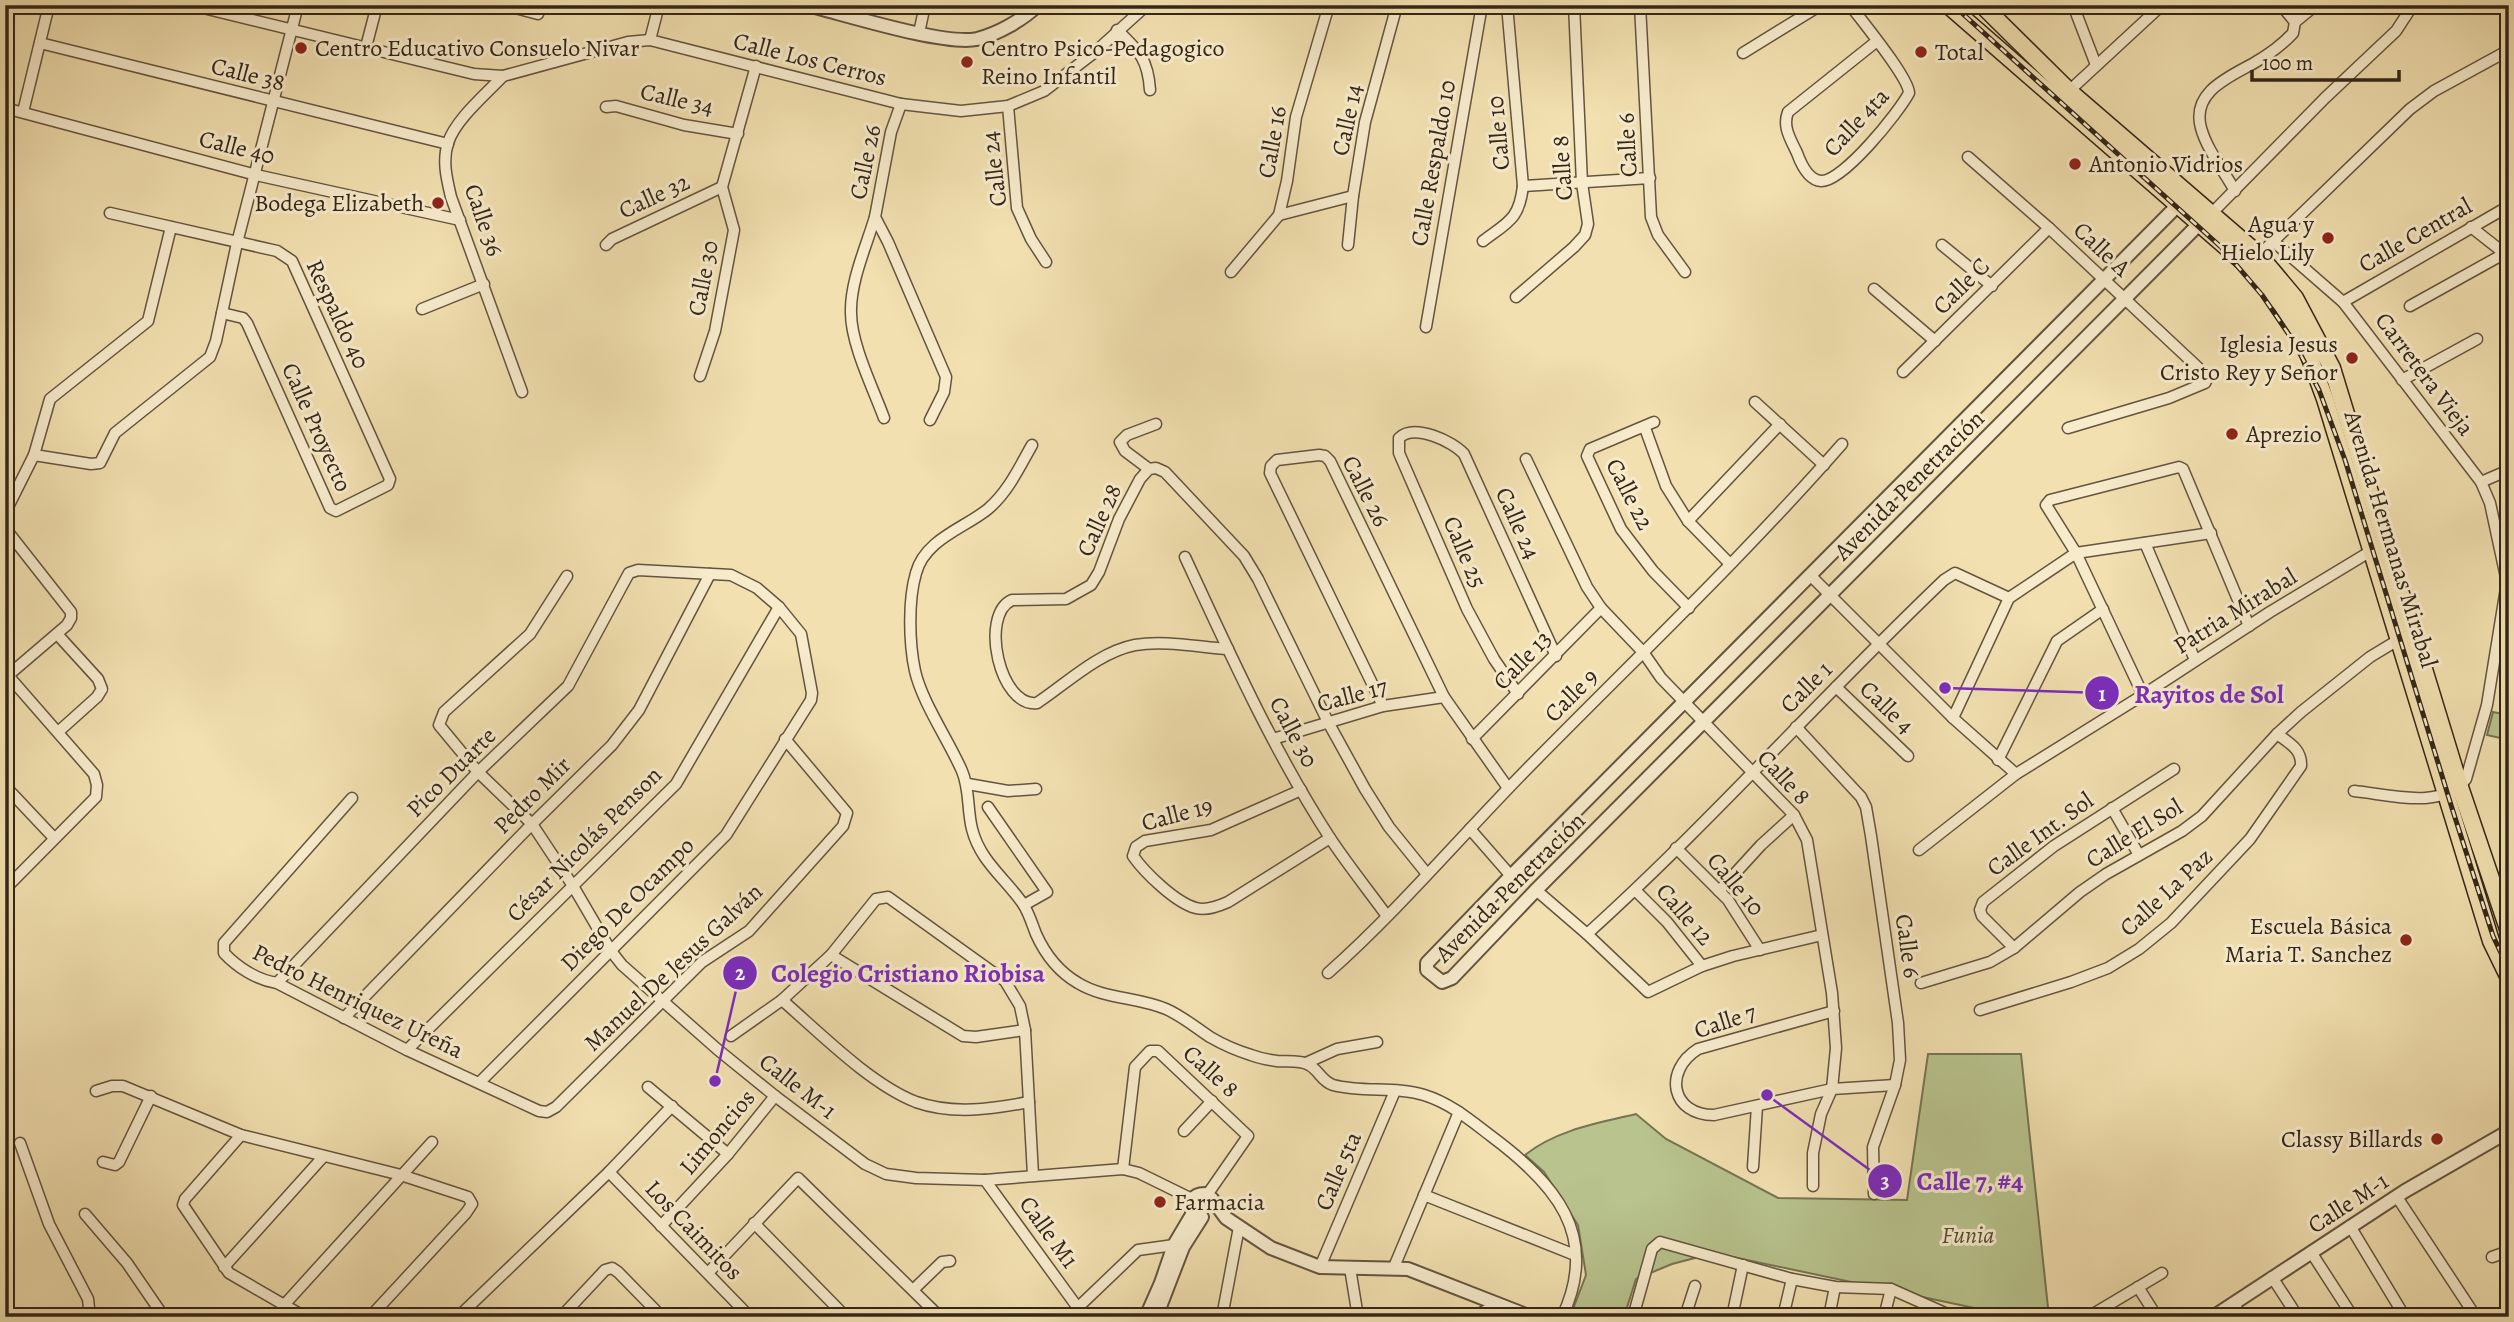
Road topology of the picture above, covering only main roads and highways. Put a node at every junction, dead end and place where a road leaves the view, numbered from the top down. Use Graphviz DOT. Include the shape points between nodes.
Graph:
graph roads {
  1 [pos="1948,5"];
  2 [pos="1982,5"];
  3 [pos="2206,218"];
  4 [pos="2254,260"];
  5 [pos="2509,932"];
  6 [pos="2509,978"];
  1 -- 3 [label="main road, Avenida Hermanas Mirabal" via="2177,205"];
  2 -- 3 [label="main road, Avenida Hermanas Mirabal" via="2069,91 2189,193"];
  3 -- 4 [label="main road, Avenida Hermanas Mirabal"];
  4 -- 5 [label="main road, Avenida Hermanas Mirabal" via="2295,298 2332,369"];
  4 -- 6 [label="main road, Avenida Hermanas Mirabal" via="2301,334 2322,390 2444,794 2491,941"];
}
